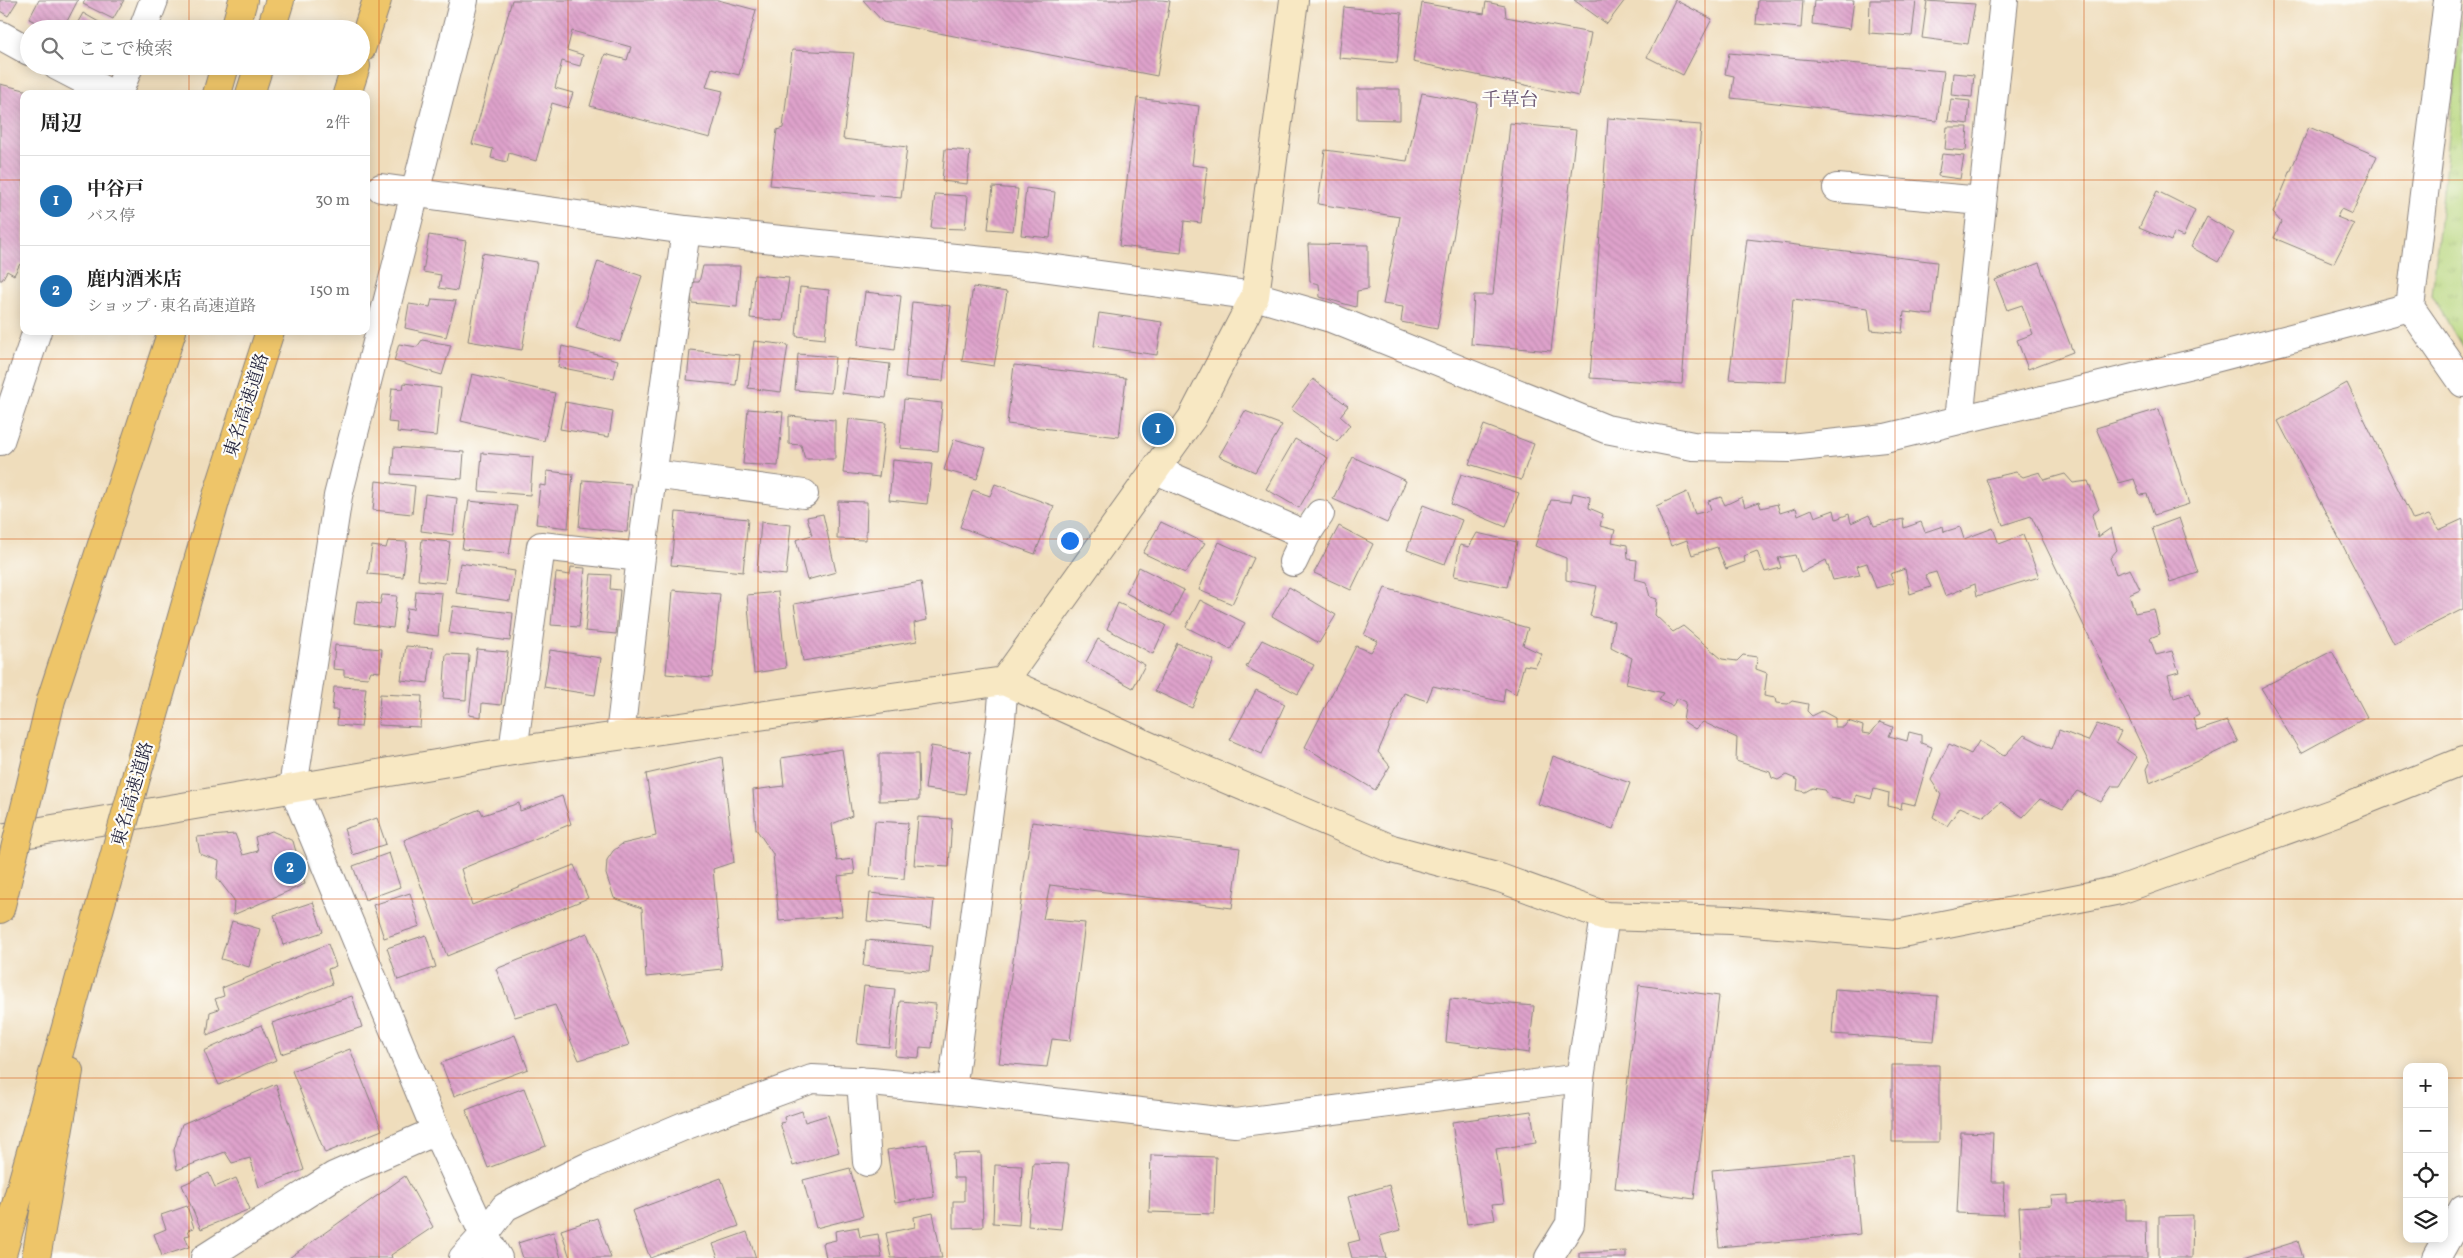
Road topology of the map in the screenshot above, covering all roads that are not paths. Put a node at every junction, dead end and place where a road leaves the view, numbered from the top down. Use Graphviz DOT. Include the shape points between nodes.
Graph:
graph roads {
  1 [pos="154,0"];
  2 [pos="243,0"];
  3 [pos="280,0"];
  4 [pos="377,0"];
  5 [pos="464,0"];
  6 [pos="1294,0"];
  7 [pos="2004,0"];
  8 [pos="2448,0"];
  9 [pos="146,20"];
  10 [pos="237,20"];
  11 [pos="274,20"];
  12 [pos="370,21"];
  13 [pos="0,35"];
  14 [pos="20,46"];
  15 [pos="74,75"];
  16 [pos="125,75"];
  17 [pos="222,75"];
  18 [pos="256,75"];
  19 [pos="353,75"];
  20 [pos="103,90"];
  21 [pos="120,90"];
  22 [pos="218,90"];
  23 [pos="251,90"];
  24 [pos="348,90"];
  25 [pos="381,188"];
  26 [pos="1837,188"];
  27 [pos="414,194"];
  28 [pos="1982,201"];
  29 [pos="686,230"];
  30 [pos="1255,296"];
  31 [pos="2410,307"];
  32 [pos="36,335"];
  33 [pos="151,335"];
  34 [pos="171,335"];
  35 [pos="269,335"];
  36 [pos="2463,383"];
  37 [pos="1959,420"];
  38 [pos="0,442"];
  39 [pos="1156,470"];
  40 [pos="654,474"];
  41 [pos="804,494"];
  42 [pos="641,557"];
  43 [pos="1293,562"];
  44 [pos="1004,681"];
  45 [pos="51,700"];
  46 [pos="620,735"];
  47 [pos="513,751"];
  48 [pos="2463,761"];
  49 [pos="293,787"];
  50 [pos="0,838"];
  51 [pos="4,864"];
  52 [pos="0,909"];
  53 [pos="1605,916"];
  54 [pos="96,917"];
  55 [pos="1580,1078"];
  56 [pos="861,1081"];
  57 [pos="952,1090"];
  58 [pos="436,1131"];
  59 [pos="867,1162"];
  60 [pos="2463,1209"];
  61 [pos="491,1247"];
  62 [pos="1,1258"];
  63 [pos="36,1258"];
  64 [pos="205,1258"];
  65 [pos="463,1258"];
  66 [pos="1549,1258"];
  67 [pos="2436,1258"];
  1 -- 9 [label="street"];
  2 -- 10 [label="highway"];
  3 -- 11 [label="highway"];
  4 -- 12 [label="highway"];
  5 -- 27 [label="street"];
  6 -- 30 [label="street"];
  7 -- 28 [label="street"];
  8 -- 31 [label="street"];
  13 -- 14 [label="street"];
  15 -- 20 [label="street"];
  16 -- 21 [label="street"];
  17 -- 22 [label="highway"];
  18 -- 23 [label="highway"];
  19 -- 24 [label="highway"];
  25 -- 27 [label="street"];
  26 -- 28 [label="street"];
  27 -- 29 [label="street"];
  27 -- 49 [label="street" via="338,496"];
  28 -- 37 [label="street"];
  29 -- 30 [label="street" via="1034,266"];
  29 -- 40 [label="street"];
  30 -- 37 [label="street" via="1331,318 1606,429 1693,446 1790,448 1885,438"];
  30 -- 39 [label="street" via="1192,418"];
  31 -- 36 [label="street"];
  31 -- 37 [label="street"];
  32 -- 38 [label="street"];
  33 -- 45 [label="highway"];
  34 -- 45 [label="highway"];
  35 -- 54 [label="highway, 東名高速道路, bridge" via="215,502"];
  39 -- 43 [label="street" via="1313,525"];
  39 -- 44 [label="street"];
  40 -- 41 [label="street"];
  40 -- 42 [label="street"];
  42 -- 46 [label="street"];
  42 -- 47 [label="street" via="541,546"];
  44 -- 46 [label="street"];
  44 -- 53 [label="street" via="1392,849 1500,878"];
  44 -- 57 [label="street"];
  45 -- 51 [label="highway, bridge"];
  46 -- 47 [label="street"];
  47 -- 49 [label="street"];
  48 -- 53 [label="street" via="2336,812 2120,890 1897,934 1731,920"];
  49 -- 50 [label="street"];
  49 -- 58 [label="street"];
  51 -- 52 [label="highway"];
  53 -- 55 [label="street"];
  54 -- 62 [label="highway, 東名高速道路"];
  54 -- 63 [label="highway"];
  55 -- 57 [label="street" via="1235,1123"];
  55 -- 66 [label="street" via="1570,1224"];
  56 -- 57 [label="street"];
  56 -- 59 [label="street"];
  56 -- 61 [label="street" via="812,1079 684,1126 589,1166 505,1207"];
  58 -- 61 [label="street"];
  58 -- 64 [label="street" via="334,1176"];
  60 -- 67 [label="street"];
  61 -- 65 [label="street"];
}
